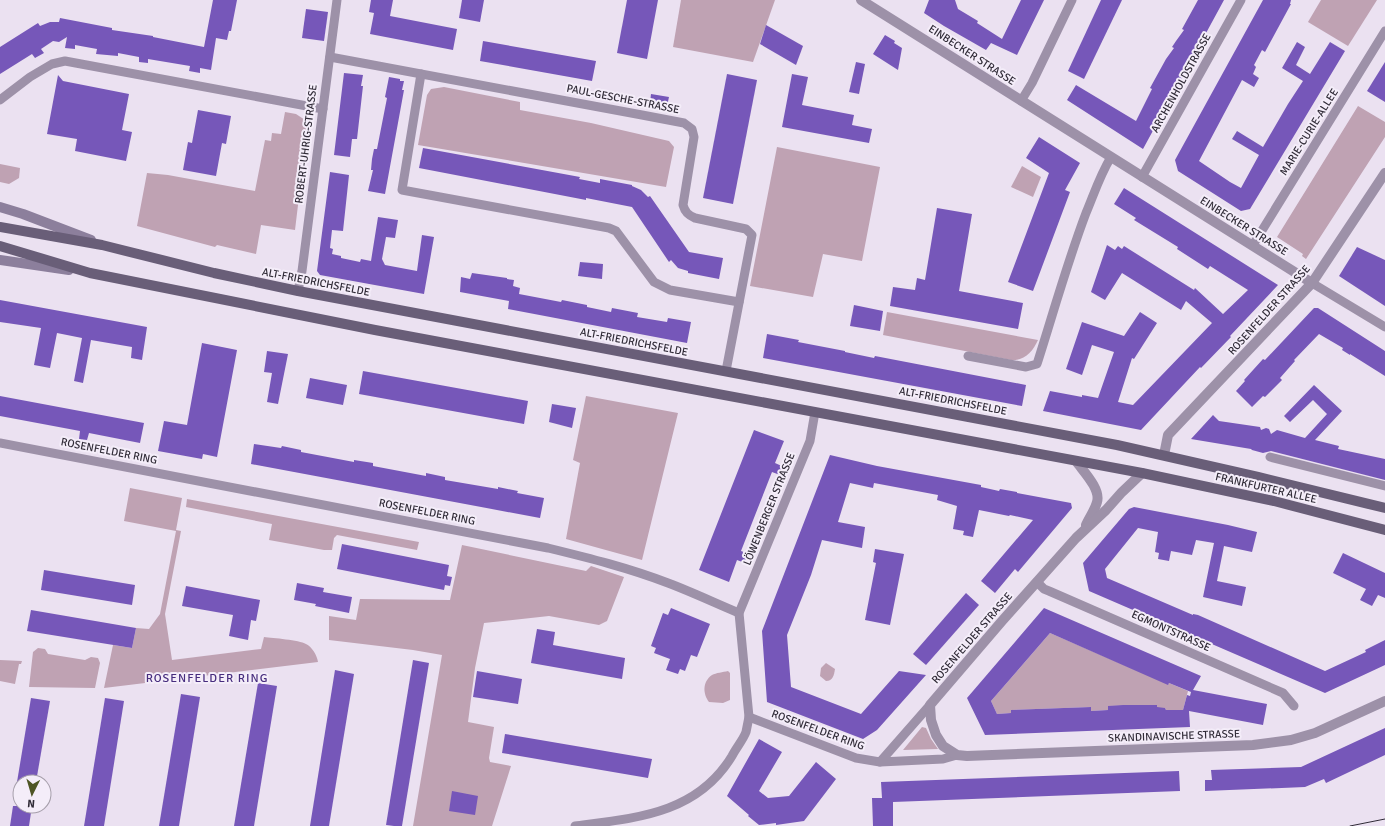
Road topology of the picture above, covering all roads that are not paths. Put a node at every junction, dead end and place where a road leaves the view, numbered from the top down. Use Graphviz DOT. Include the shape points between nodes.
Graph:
graph roads {
  1 [pos="337,0"];
  2 [pos="861,0"];
  3 [pos="1072,0"];
  4 [pos="1241,0"];
  5 [pos="1385,31"];
  6 [pos="330,57"];
  7 [pos="421,74"];
  8 [pos="0,100"];
  9 [pos="1021,101"];
  10 [pos="322,109"];
  11 [pos="1111,157"];
  12 [pos="1385,172"];
  13 [pos="1142,177"];
  14 [pos="0,208"];
  15 [pos="0,227"];
  16 [pos="102,245"];
  17 [pos="1253,245"];
  18 [pos="0,246"];
  19 [pos="0,260"];
  20 [pos="90,273"];
  21 [pos="1312,283"];
  22 [pos="298,291"];
  23 [pos="739,302"];
  24 [pos="1385,327"];
  25 [pos="968,356"];
  26 [pos="726,371"];
  27 [pos="815,412"];
  28 [pos="0,443"];
  29 [pos="1164,455"];
  30 [pos="1270,457"];
  31 [pos="1076,461"];
  32 [pos="1142,473"];
  33 [pos="1385,486"];
  34 [pos="1385,508"];
  35 [pos="1385,530"];
  36 [pos="1083,531"];
  37 [pos="1037,582"];
  38 [pos="739,613"];
  39 [pos="1385,702"];
  40 [pos="930,705"];
  41 [pos="1294,706"];
  42 [pos="749,717"];
  43 [pos="957,755"];
  44 [pos="880,762"];
  45 [pos="575,826"];
  1 -- 6 [label="street, ROBERT-UHRIG-STRASSE"];
  2 -- 9 [label="street, EINBECKER STRASSE"];
  3 -- 9 [label="street"];
  4 -- 13 [label="street, ARCHENHOLDSTRASSE"];
  5 -- 17 [label="street, MARIE-CURIE-ALLEE"];
  6 -- 7 [label="street, PAUL-GESCHE-STRASSE"];
  6 -- 10 [label="street, ROBERT-UHRIG-STRASSE"];
  7 -- 23 [label="street" via="402,190 609,228 616,231 654,282 670,290"];
  7 -- 23 [label="street, PAUL-GESCHE-STRASSE" via="642,114 684,123 692,128 694,137 684,211 695,218 746,229 752,235"];
  8 -- 10 [label="street" via="30,77 52,64 65,61"];
  9 -- 11 [label="street, EINBECKER STRASSE"];
  10 -- 22 [label="street, ROBERT-UHRIG-STRASSE"];
  11 -- 13 [label="street, EINBECKER STRASSE"];
  11 -- 25 [label="street" via="1102,171 1066,269 1037,364 1026,367"];
  12 -- 21 [label="street, ROSENFELDER STRASSE"];
  13 -- 17 [label="street, EINBECKER STRASSE"];
  14 -- 16 [label="main road, ALT-FRIEDRICHSFELDE" via="23,214"];
  15 -- 16 [label="main road, ALT-FRIEDRICHSFELDE"];
  16 -- 22 [label="main road, ALT-FRIEDRICHSFELDE"];
  17 -- 21 [label="street, EINBECKER STRASSE"];
  18 -- 20 [label="main road"];
  19 -- 20 [label="main road"];
  20 -- 27 [label="main road" via="375,330"];
  21 -- 24 [label="street, EINBECKER STRASSE"];
  21 -- 29 [label="street, ROSENFELDER STRASSE" via="1168,435"];
  22 -- 26 [label="main road, ALT-FRIEDRICHSFELDE"];
  23 -- 26 [label="street, PAUL-GESCHE-STRASSE"];
  26 -- 29 [label="main road, ALT-FRIEDRICHSFELDE"];
  27 -- 31 [label="main road"];
  27 -- 38 [label="street, LÖWENBERGER STRASSE" via="810,441"];
  28 -- 38 [label="street, ROSENFELDER RING" via="555,550 634,571"];
  29 -- 34 [label="main road, FRANKFURTER ALLEE"];
  30 -- 33 [label="street"];
  31 -- 32 [label="main road"];
  31 -- 36 [label="street, ROSENFELDER STRASSE" via="1094,486 1097,495 1097,502"];
  32 -- 35 [label="main road, FRANKFURTER ALLEE" via="1274,501"];
  32 -- 36 [label="street, ROSENFELDER STRASSE"];
  36 -- 37 [label="street, ROSENFELDER STRASSE"];
  37 -- 40 [label="street, ROSENFELDER STRASSE"];
  37 -- 41 [label="street, EGMONTSTRASSE" via="1049,591 1283,693"];
  38 -- 42 [label="street"];
  39 -- 43 [label="street, SKANDINAVISCHE STRASSE" via="1315,733 1291,740 1254,745"];
  40 -- 43 [label="street" via="931,720 936,734 943,746"];
  40 -- 44 [label="street, ROSENFELDER STRASSE"];
  42 -- 44 [label="street, ROSENFELDER RING" via="856,758"];
  42 -- 45 [label="street" via="745,733 725,766 702,791 682,803 655,813"];
  43 -- 44 [label="street, SKANDINAVISCHE STRASSE" via="943,759"];
}
